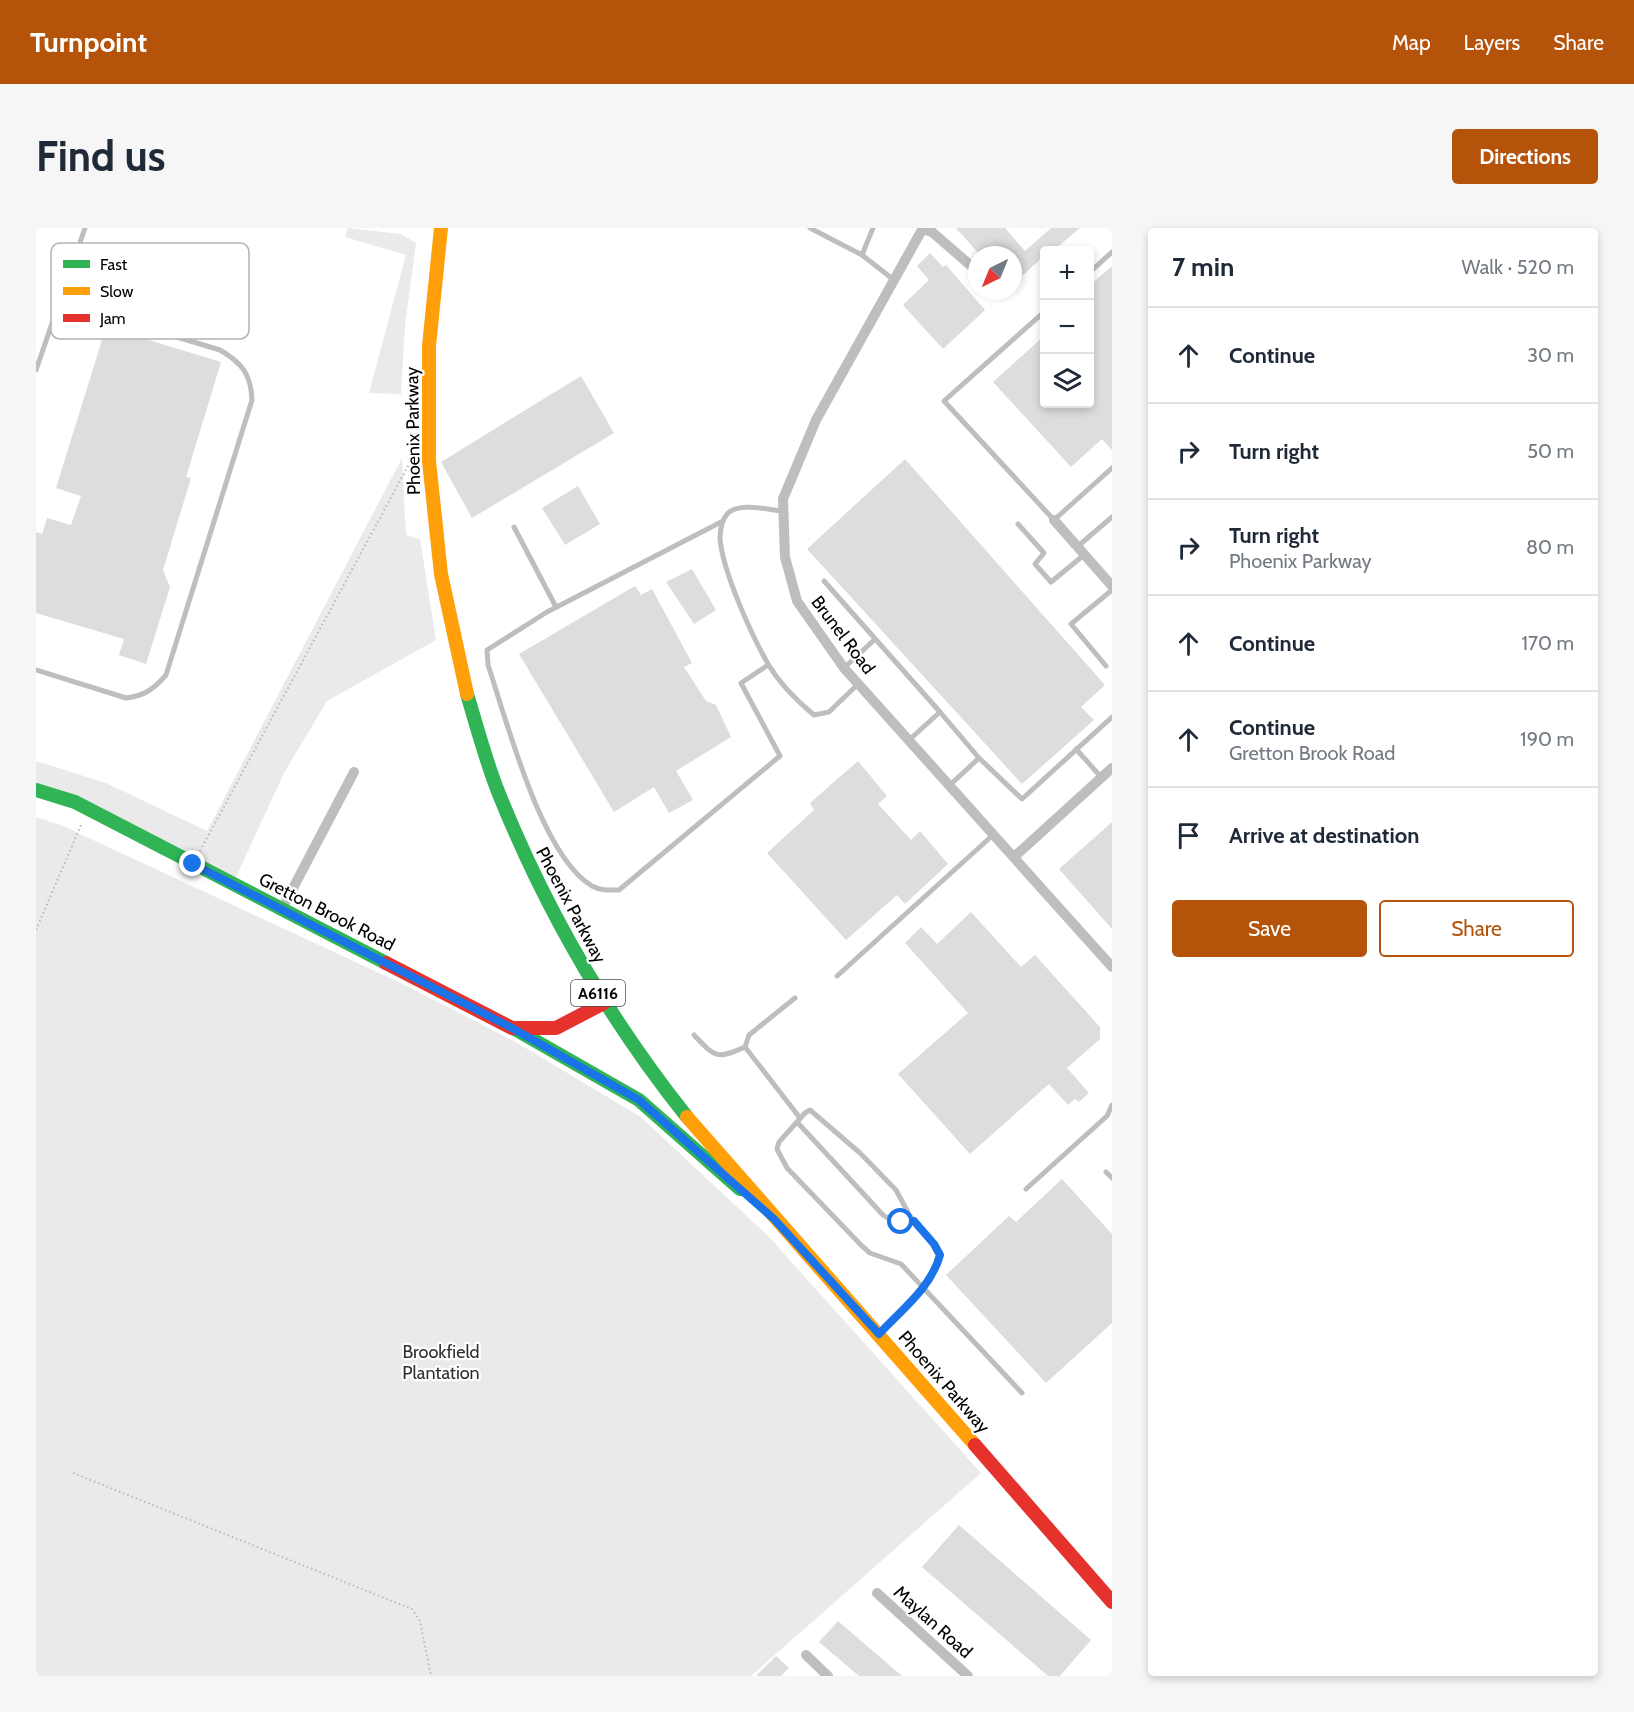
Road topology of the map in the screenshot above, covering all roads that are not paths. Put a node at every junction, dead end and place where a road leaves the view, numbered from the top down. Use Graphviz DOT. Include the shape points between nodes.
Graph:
graph roads {
  1 [pos="85,228"];
  2 [pos="810,228"];
  3 [pos="873,228"];
  4 [pos="438,229"];
  5 [pos="922,229"];
  6 [pos="79,243"];
  7 [pos="1112,252"];
  8 [pos="862,255"];
  9 [pos="968,262"];
  10 [pos="1094,268"];
  11 [pos="894,280"];
  12 [pos="1040,316"];
  13 [pos="51,323"];
  14 [pos="184,339"];
  15 [pos="36,370"];
  16 [pos="1112,468"];
  17 [pos="782,512"];
  18 [pos="1112,517"];
  19 [pos="723,520"];
  20 [pos="1054,520"];
  21 [pos="1018,524"];
  22 [pos="514,527"];
  23 [pos="1081,551"];
  24 [pos="824,581"];
  25 [pos="1112,588"];
  26 [pos="556,607"];
  27 [pos="874,640"];
  28 [pos="768,665"];
  29 [pos="1106,666"];
  30 [pos="844,668"];
  31 [pos="36,670"];
  32 [pos="858,684"];
  33 [pos="940,712"];
  34 [pos="1112,717"];
  35 [pos="909,740"];
  36 [pos="1076,749"];
  37 [pos="980,758"];
  38 [pos="1112,768"];
  39 [pos="354,772"];
  40 [pos="1101,777"];
  41 [pos="950,785"];
  42 [pos="36,790"];
  43 [pos="993,835"];
  44 [pos="1014,857"];
  45 [pos="282,909"];
  46 [pos="1112,967"];
  47 [pos="837,975"];
  48 [pos="795,998"];
  49 [pos="604,1003"];
  50 [pos="512,1028"];
  51 [pos="694,1035"];
  52 [pos="745,1047"];
  53 [pos="1112,1105"];
  54 [pos="799,1120"];
  55 [pos="1106,1172"];
  56 [pos="1112,1178"];
  57 [pos="1026,1189"];
  58 [pos="774,1219"];
  59 [pos="914,1221"];
  60 [pos="923,1288"];
  61 [pos="879,1334"];
  62 [pos="1022,1393"];
  63 [pos="877,1593"];
  64 [pos="1112,1602"];
  65 [pos="806,1655"];
  66 [pos="828,1676"];
  67 [pos="968,1676"];
  1 -- 6 [label="lane"];
  2 -- 8 [label="lane"];
  3 -- 8 [label="lane"];
  4 -- 49 [label="main road, Phoenix Parkway / A6116" via="427,413 428,474 442,594 464,688 504,810 548,908"];
  5 -- 9 [label="street" via="932,232"];
  5 -- 11 [label="street, Brunel Road"];
  7 -- 10 [label="lane"];
  8 -- 11 [label="lane"];
  11 -- 17 [label="street, Brunel Road" via="816,420 783,499"];
  12 -- 20 [label="lane" via="944,401"];
  13 -- 15 [label="lane"];
  14 -- 31 [label="lane" via="234,358 246,371 252,400 166,675 155,688 126,698"];
  16 -- 20 [label="lane"];
  17 -- 19 [label="lane" via="744,507 730,511"];
  17 -- 30 [label="street, Brunel Road" via="785,556 797,601"];
  18 -- 23 [label="lane"];
  19 -- 26 [label="lane"];
  19 -- 28 [label="lane" via="720,538 730,575"];
  20 -- 23 [label="street"];
  21 -- 23 [label="lane" via="1044,554 1035,564 1051,582"];
  22 -- 26 [label="lane"];
  23 -- 25 [label="street"];
  24 -- 27 [label="lane"];
  25 -- 29 [label="lane" via="1071,624"];
  26 -- 28 [label="lane" via="487,650 488,665 531,796 564,858 592,886 604,890 619,890 780,756 741,683"];
  27 -- 30 [label="lane"];
  27 -- 33 [label="lane"];
  28 -- 32 [label="lane" via="790,695 814,715 829,712"];
  30 -- 32 [label="street, Brunel Road"];
  32 -- 35 [label="street, Brunel Road"];
  33 -- 35 [label="lane"];
  33 -- 37 [label="lane"];
  34 -- 36 [label="lane"];
  35 -- 41 [label="street, Brunel Road"];
  36 -- 37 [label="lane" via="1022,799"];
  36 -- 40 [label="lane"];
  37 -- 41 [label="lane"];
  38 -- 40 [label="street"];
  39 -- 45 [label="street"];
  40 -- 44 [label="street"];
  41 -- 43 [label="street, Brunel Road"];
  42 -- 45 [label="main road, Gretton Brook Road" via="75,802"];
  43 -- 44 [label="street, Brunel Road"];
  43 -- 47 [label="lane"];
  44 -- 46 [label="street, Brunel Road"];
  45 -- 50 [label="main road, Gretton Brook Road"];
  48 -- 52 [label="lane" via="749,1035"];
  49 -- 50 [label="main road, Gretton Brook Road" via="556,1028"];
  49 -- 58 [label="main road, Phoenix Parkway / A6116" via="669,1095"];
  50 -- 58 [label="main road" via="639,1100"];
  51 -- 52 [label="lane" via="711,1054 720,1056"];
  52 -- 54 [label="lane"];
  53 -- 57 [label="lane" via="1107,1116"];
  54 -- 59 [label="lane" via="884,1215 891,1220"];
  54 -- 59 [label="lane" via="805,1113 815,1112 896,1190"];
  54 -- 60 [label="lane" via="777,1149 787,1168 870,1253 901,1264"];
  55 -- 56 [label="lane"];
  58 -- 61 [label="main road, Phoenix Parkway / A6116"];
  59 -- 60 [label="lane" via="940,1255 937,1268"];
  60 -- 61 [label="lane"];
  60 -- 62 [label="lane"];
  61 -- 64 [label="main road, Phoenix Parkway / A6116"];
  63 -- 67 [label="street, Maylan Road"];
  65 -- 66 [label="street"];
}
